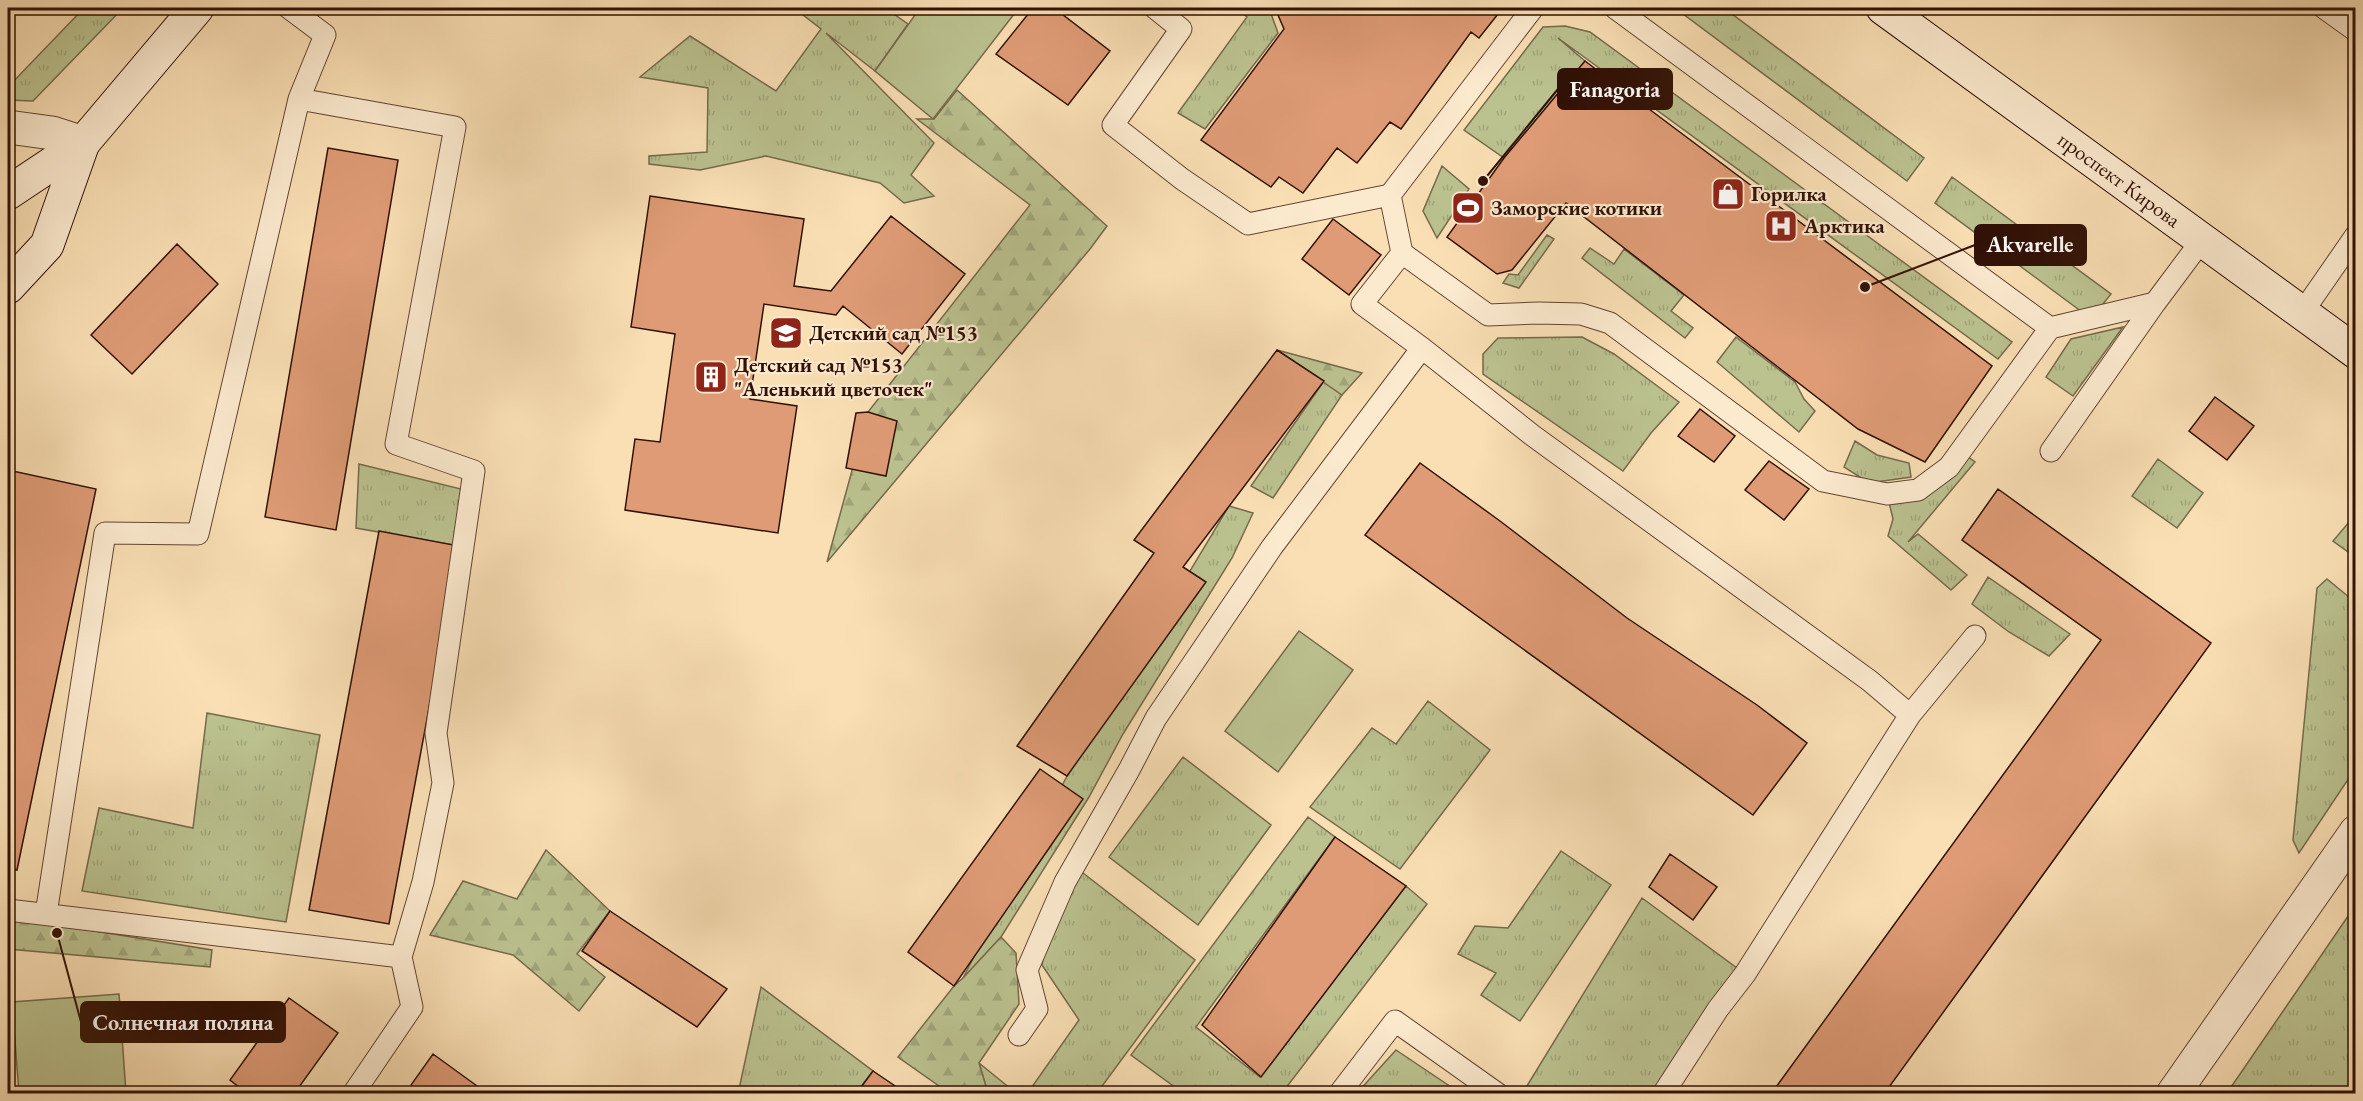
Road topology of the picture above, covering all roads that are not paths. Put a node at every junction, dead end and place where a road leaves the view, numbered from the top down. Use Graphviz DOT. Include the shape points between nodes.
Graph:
graph roads {
  1 [pos="197,8"];
  2 [pos="289,8"];
  3 [pos="1155,8"];
  4 [pos="1533,8"];
  5 [pos="1615,8"];
  6 [pos="1883,8"];
  7 [pos="2324,8"];
  8 [pos="2355,32"];
  9 [pos="299,99"];
  10 [pos="8,127"];
  11 [pos="83,143"];
  12 [pos="8,193"];
  13 [pos="1390,195"];
  14 [pos="2355,235"];
  15 [pos="2202,240"];
  16 [pos="1402,253"];
  17 [pos="8,287"];
  18 [pos="2155,303"];
  19 [pos="2302,313"];
  20 [pos="2050,328"];
  21 [pos="1422,348"];
  22 [pos="2355,352"];
  23 [pos="2051,451"];
  24 [pos="1975,636"];
  25 [pos="1910,715"];
  26 [pos="2355,832"];
  27 [pos="8,910"];
  28 [pos="46,914"];
  29 [pos="401,957"];
  30 [pos="1019,1035"];
  31 [pos="353,1094"];
  32 [pos="1339,1094"];
  33 [pos="1498,1094"];
  34 [pos="1663,1094"];
  35 [pos="2173,1094"];
  1 -- 11 [label="street"];
  2 -- 9 [label="lane" via="325,35"];
  3 -- 13 [label="lane" via="1181,28 1113,125 1248,224"];
  4 -- 13 [label="lane"];
  5 -- 20 [label="lane"];
  6 -- 15 [label="street, проспект Кирова"];
  7 -- 8 [label="lane"];
  9 -- 28 [label="lane" via="198,534 105,533"];
  9 -- 29 [label="lane" via="455,127 396,444 474,471 436,732 443,783 423,882"];
  10 -- 11 [label="street" via="52,133"];
  11 -- 12 [label="street"];
  11 -- 17 [label="street" via="47,245"];
  13 -- 16 [label="lane"];
  14 -- 19 [label="lane"];
  15 -- 18 [label="lane"];
  15 -- 19 [label="street, проспект Кирова"];
  16 -- 20 [label="lane" via="1488,315 1581,314 1610,323 1822,481 1887,494 1918,490 1949,467"];
  16 -- 21 [label="lane" via="1362,304"];
  18 -- 20 [label="lane"];
  18 -- 23 [label="lane"];
  19 -- 22 [label="street, проспект Кирова"];
  21 -- 25 [label="lane" via="1532,435 1870,681"];
  21 -- 30 [label="lane" via="1272,547 1156,718 1084,846 1051,914 1027,970 1037,1009"];
  24 -- 25 [label="lane"];
  25 -- 34 [label="lane" via="1745,974"];
  26 -- 35 [label="street"];
  27 -- 28 [label="lane"];
  28 -- 29 [label="lane"];
  29 -- 31 [label="lane" via="412,1007"];
  32 -- 33 [label="lane" via="1395,1021"];
}
